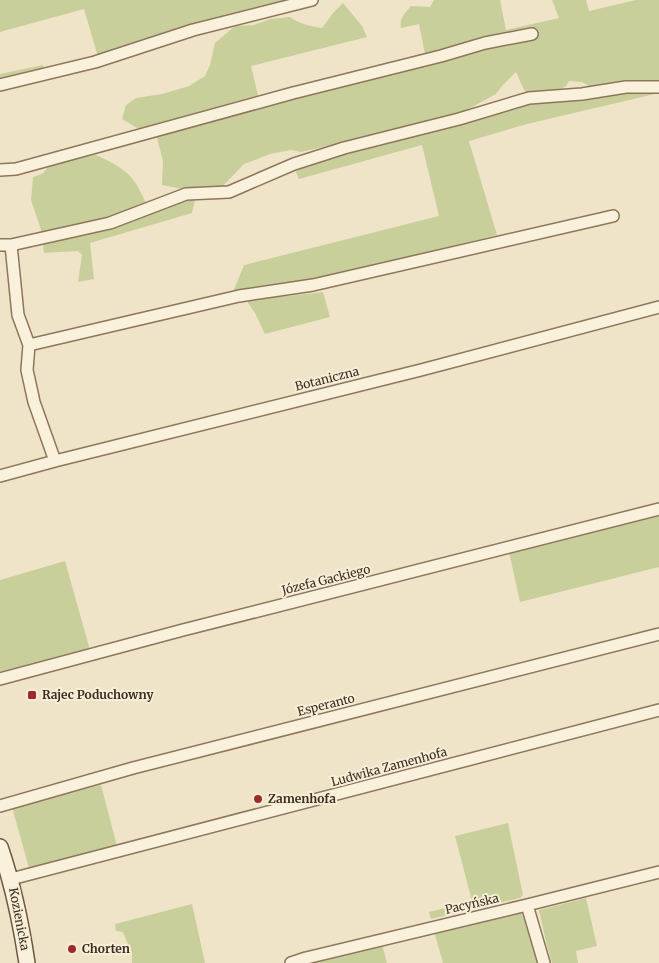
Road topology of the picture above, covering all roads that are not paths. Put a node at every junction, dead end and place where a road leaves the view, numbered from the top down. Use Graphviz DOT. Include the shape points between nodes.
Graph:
graph roads {
  1 [pos="312,0"];
  2 [pos="532,34"];
  3 [pos="0,85"];
  4 [pos="659,87"];
  5 [pos="0,170"];
  6 [pos="613,216"];
  7 [pos="5,245"];
  8 [pos="659,307"];
  9 [pos="29,345"];
  10 [pos="55,461"];
  11 [pos="0,476"];
  12 [pos="659,510"];
  13 [pos="659,634"];
  14 [pos="0,679"];
  15 [pos="659,710"];
  16 [pos="0,806"];
  17 [pos="0,847"];
  18 [pos="659,872"];
  19 [pos="10,879"];
  20 [pos="527,905"];
  21 [pos="27,963"];
  22 [pos="291,963"];
  23 [pos="544,963"];
  1 -- 3 [label="street" via="193,30 95,62"];
  2 -- 5 [label="street" via="485,43 258,102 16,169"];
  4 -- 7 [label="street" via="626,87 528,98 344,148 294,164 229,192 186,194 110,223"];
  6 -- 9 [label="street" via="313,285 239,296"];
  7 -- 9 [label="street" via="18,315"];
  8 -- 10 [label="street, Botaniczna"];
  9 -- 10 [label="street" via="27,370 34,402"];
  10 -- 11 [label="street, Botaniczna"];
  12 -- 14 [label="street, Józefa Gackiego"];
  13 -- 16 [label="street, Esperanto" via="133,768"];
  15 -- 19 [label="street, Ludwika Zamenhofa"];
  17 -- 19 [label="main road, Kozienicka"];
  18 -- 20 [label="street, Pacyńska"];
  19 -- 21 [label="main road, Kozienicka"];
  20 -- 22 [label="street, Pacyńska"];
  20 -- 23 [label="street"];
}
